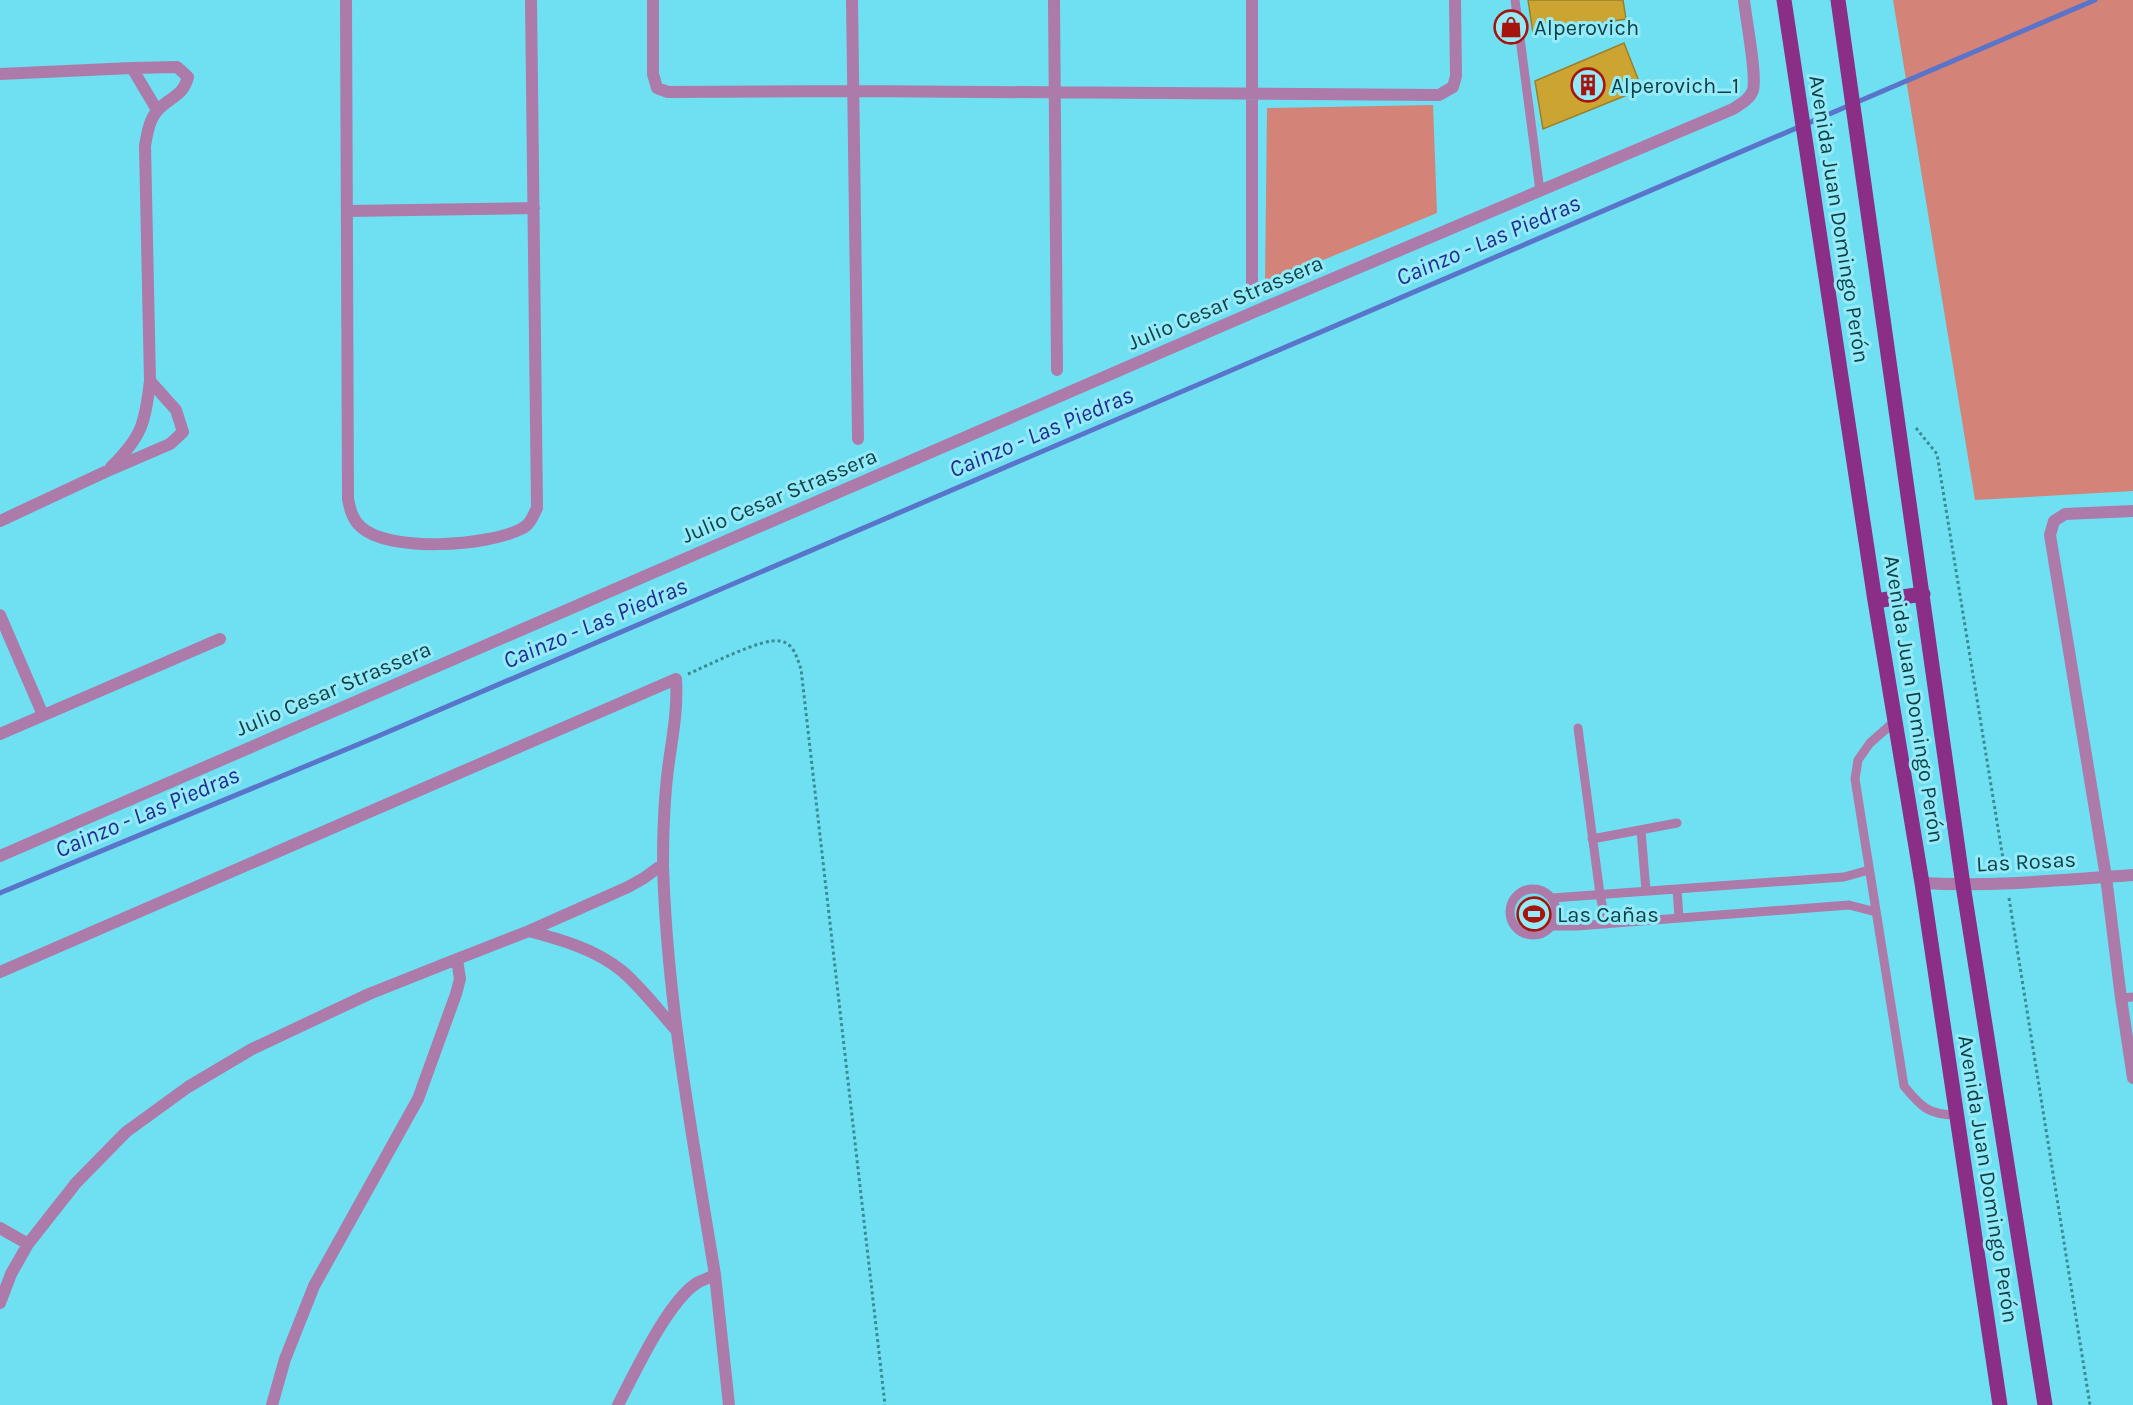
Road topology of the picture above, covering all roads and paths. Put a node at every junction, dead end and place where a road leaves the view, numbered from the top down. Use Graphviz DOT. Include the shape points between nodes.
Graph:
graph roads {
  1 [pos="346,0"];
  2 [pos="531,0"];
  3 [pos="653,0"];
  4 [pos="852,0"];
  5 [pos="1054,0"];
  6 [pos="1252,0"];
  7 [pos="1455,0"];
  8 [pos="1515,0"];
  9 [pos="1744,0"];
  10 [pos="1784,0"];
  11 [pos="1838,0"];
  12 [pos="132,68"];
  13 [pos="0,74"];
  14 [pos="853,91"];
  15 [pos="1054,92"];
  16 [pos="1252,94"];
  17 [pos="158,111"];
  18 [pos="1540,190"];
  19 [pos="534,208"];
  20 [pos="348,211"];
  21 [pos="1252,284"];
  22 [pos="1057,370"];
  23 [pos="150,381"];
  24 [pos="858,439"];
  25 [pos="105,472"];
  26 [pos="2133,511"];
  27 [pos="0,521"];
  28 [pos="1923,594"];
  29 [pos="1875,601"];
  30 [pos="0,615"];
  31 [pos="220,639"];
  32 [pos="676,679"];
  33 [pos="44,715"];
  34 [pos="1895,721"];
  35 [pos="1578,728"];
  36 [pos="0,734"];
  37 [pos="1677,823"];
  38 [pos="1641,830"];
  39 [pos="1593,839"];
  40 [pos="0,856"];
  41 [pos="663,864"];
  42 [pos="1869,870"];
  43 [pos="2133,875"];
  44 [pos="2106,877"];
  45 [pos="1922,883"];
  46 [pos="1963,885"];
  47 [pos="1677,889"];
  48 [pos="1646,891"];
  49 [pos="1600,894"];
  50 [pos="1552,897"];
  51 [pos="1876,912"];
  52 [pos="1680,918"];
  53 [pos="1606,924"];
  54 [pos="1552,926"];
  55 [pos="529,931"];
  56 [pos="457,959"];
  57 [pos="0,972"];
  58 [pos="2127,998"];
  59 [pos="676,1030"];
  60 [pos="2133,1078"];
  61 [pos="1956,1115"];
  62 [pos="0,1228"];
  63 [pos="28,1244"];
  64 [pos="715,1275"];
  65 [pos="0,1303"];
  66 [pos="272,1405"];
  67 [pos="618,1405"];
  68 [pos="729,1405"];
  69 [pos="885,1405"];
  70 [pos="2000,1405"];
  71 [pos="2045,1405"];
  1 -- 20 [label="street"];
  2 -- 19 [label="street"];
  3 -- 14 [label="street" via="653,75 657,88 668,92"];
  4 -- 14 [label="street"];
  5 -- 15 [label="street"];
  6 -- 16 [label="street"];
  7 -- 16 [label="street" via="1456,76 1453,87 1439,95"];
  8 -- 18 [label="lane"];
  9 -- 18 [label="street, Julio Cesar Strassera" via="1753,73 1753,90 1746,100 1733,109"];
  10 -- 29 [label="main road, Avenida Juan Domingo Perón"];
  11 -- 28 [label="main road, Avenida Juan Domingo Perón"];
  12 -- 13 [label="street"];
  12 -- 17 [label="street"];
  12 -- 17 [label="street" via="177,67 188,77 185,88"];
  14 -- 15 [label="street"];
  14 -- 24 [label="street"];
  15 -- 16 [label="street"];
  15 -- 22 [label="street"];
  16 -- 21 [label="street"];
  17 -- 23 [label="street" via="145,146"];
  18 -- 40 [label="street, Julio Cesar Strassera"];
  19 -- 20 [label="street"];
  19 -- 20 [label="street" via="537,508 522,529 460,544 388,539 360,527 350,513"];
  23 -- 25 [label="street" via="146,417 138,436"];
  23 -- 25 [label="street" via="176,410 183,432 170,444"];
  25 -- 27 [label="street"];
  26 -- 44 [label="street" via="2065,514 2054,521 2050,535"];
  28 -- 29 [label="main road"];
  28 -- 46 [label="main road, Avenida Juan Domingo Perón"];
  29 -- 34 [label="main road, Avenida Juan Domingo Perón"];
  30 -- 33 [label="street"];
  31 -- 33 [label="street"];
  32 -- 41 [label="street" via="678,704 664,801"];
  32 -- 57 [label="street"];
  32 -- 69 [label="path" via="761,643 781,641 794,649 801,669"];
  33 -- 36 [label="street"];
  34 -- 42 [label="lane" via="1858,760 1855,779"];
  34 -- 45 [label="main road, Avenida Juan Domingo Perón"];
  35 -- 39 [label="lane"];
  37 -- 38 [label="lane"];
  38 -- 39 [label="lane"];
  38 -- 48 [label="lane"];
  39 -- 49 [label="lane"];
  41 -- 55 [label="street" via="628,887"];
  41 -- 59 [label="street"];
  42 -- 47 [label="lane" via="1844,877"];
  42 -- 51 [label="lane"];
  43 -- 44 [label="street, Las Rosas"];
  44 -- 46 [label="street, Las Rosas"];
  44 -- 58 [label="street"];
  45 -- 46 [label="street, Las Rosas"];
  45 -- 61 [label="main road, Avenida Juan Domingo Perón"];
  46 -- 71 [label="main road, Avenida Juan Domingo Perón"];
  47 -- 48 [label="lane"];
  47 -- 52 [label="lane"];
  48 -- 49 [label="lane"];
  49 -- 50 [label="lane"];
  49 -- 53 [label="lane"];
  50 -- 54 [label="lane" via="1557,912"];
  50 -- 54 [label="lane" via="1531,889 1517,896 1510,909 1514,924 1526,934 1540,935"];
  51 -- 52 [label="lane" via="1849,906"];
  51 -- 61 [label="lane" via="1904,1086 1921,1107 1942,1115"];
  52 -- 53 [label="lane"];
  53 -- 54 [label="lane"];
  55 -- 56 [label="street"];
  55 -- 59 [label="street" via="597,954 623,972"];
  56 -- 63 [label="street" via="369,994 252,1049 188,1087 102,1154"];
  56 -- 66 [label="street" via="460,979 456,994 418,1099 314,1286 285,1359"];
  58 -- 60 [label="street"];
  59 -- 64 [label="street"];
  61 -- 70 [label="main road, Avenida Juan Domingo Perón"];
  62 -- 63 [label="street"];
  63 -- 65 [label="street"];
  64 -- 67 [label="street" via="684,1294 639,1362"];
  64 -- 68 [label="street"];
}
